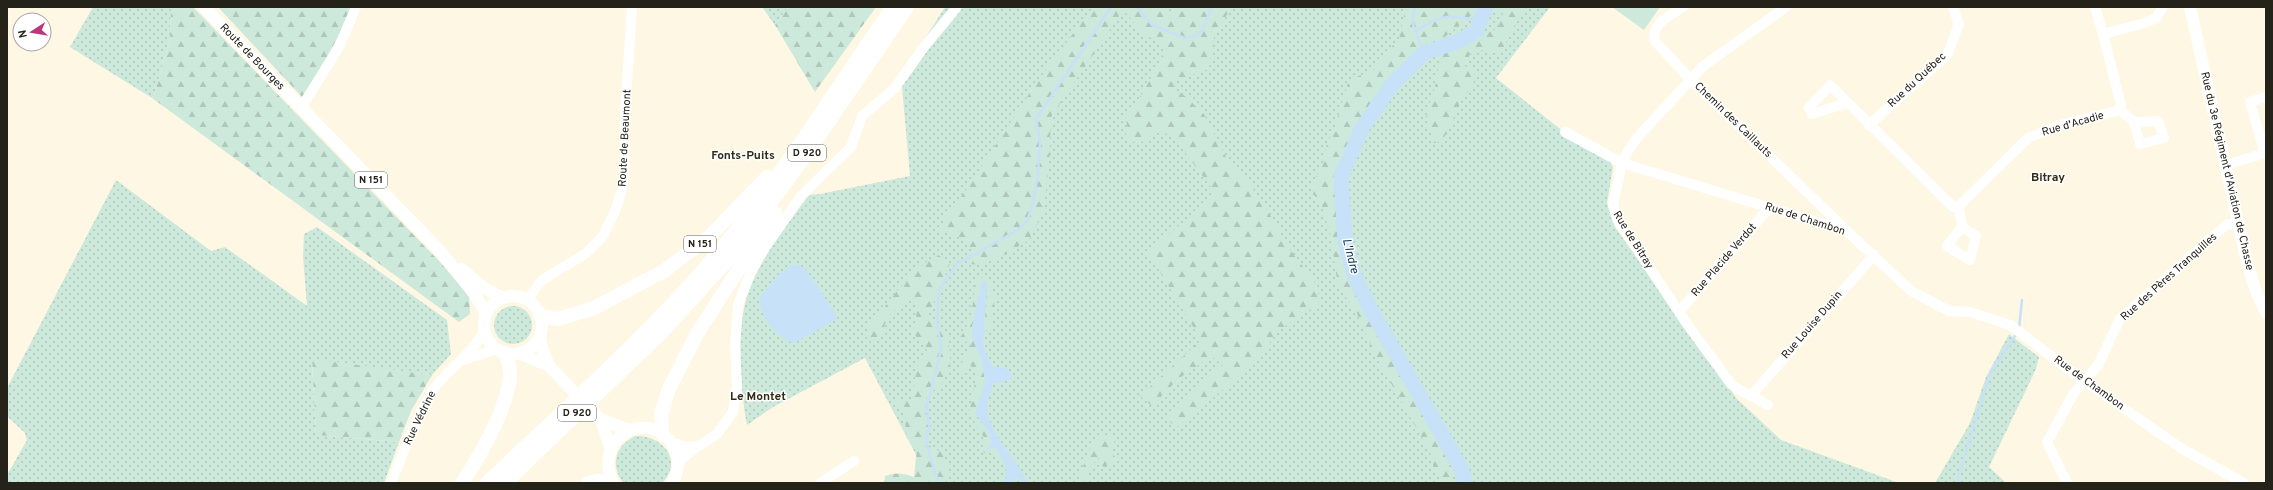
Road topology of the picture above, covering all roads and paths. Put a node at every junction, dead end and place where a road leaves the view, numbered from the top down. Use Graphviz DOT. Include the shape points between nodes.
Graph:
graph roads {
  1 [pos="204,7"];
  2 [pos="356,7"];
  3 [pos="632,7"];
  4 [pos="893,7"];
  5 [pos="907,7"];
  6 [pos="957,7"];
  7 [pos="1683,7"];
  8 [pos="1786,7"];
  9 [pos="1953,7"];
  10 [pos="2095,7"];
  11 [pos="2163,7"];
  12 [pos="2190,7"];
  13 [pos="2194,7"];
  14 [pos="2195,27"];
  15 [pos="2103,34"];
  16 [pos="1690,79"];
  17 [pos="2266,97"];
  18 [pos="1847,103"];
  19 [pos="300,108"];
  20 [pos="2119,109"];
  21 [pos="821,112"];
  22 [pos="2134,122"];
  23 [pos="1869,125"];
  24 [pos="1565,132"];
  25 [pos="810,149"];
  26 [pos="2266,153"];
  27 [pos="1622,163"];
  28 [pos="2225,165"];
  29 [pos="1959,206"];
  30 [pos="1769,208"];
  31 [pos="2238,222"];
  32 [pos="1962,227"];
  33 [pos="1847,231"];
  34 [pos="440,252"];
  35 [pos="1874,255"];
  36 [pos="503,298"];
  37 [pos="527,300"];
  38 [pos="1679,312"];
  39 [pos="2266,312"];
  40 [pos="486,313"];
  41 [pos="540,316"];
  42 [pos="484,330"];
  43 [pos="540,334"];
  44 [pos="507,352"];
  45 [pos="460,361"];
  46 [pos="549,366"];
  47 [pos="2084,381"];
  48 [pos="1751,396"];
  49 [pos="1768,405"];
  50 [pos="601,420"];
  51 [pos="630,430"];
  52 [pos="666,438"];
  53 [pos="703,443"];
  54 [pos="610,448"];
  55 [pos="854,461"];
  56 [pos="678,463"];
  57 [pos="675,481"];
  58 [pos="392,483"];
  59 [pos="462,483"];
  60 [pos="487,483"];
  61 [pos="505,483"];
  62 [pos="588,483"];
  63 [pos="608,483"];
  64 [pos="612,483"];
  65 [pos="820,483"];
  66 [pos="2067,483"];
  67 [pos="2244,483"];
  1 -- 19 [label="main road, Route de Bourges / N 151"];
  2 -- 19 [label="street" via="339,47"];
  3 -- 37 [label="street, Route de Beaumont" via="625,112 625,163 623,186 616,209 603,236 585,254 542,280"];
  4 -- 21 [label="highway, D 920"];
  5 -- 25 [label="highway, D 920"];
  6 -- 53 [label="street" via="924,47 897,86 862,116 851,147 802,195 762,252 738,305 735,338 735,405 725,425"];
  7 -- 16 [label="street, Chemin des Caillauts" via="1661,22 1654,34 1655,41"];
  8 -- 16 [label="street, Rue de Bitray" via="1702,67"];
  9 -- 23 [label="street, Rue du Québec" via="1959,24 1947,55"];
  10 -- 15 [label="street"];
  11 -- 15 [label="street" via="2156,18 2150,21"];
  12 -- 14 [label="main road, Rue du 3e Régiment d'Aviation de Chasse"];
  13 -- 14 [label="main road, Rue du 3e Régiment d'Aviation de Chasse"];
  14 -- 28 [label="main road, Rue du 3e Régiment d'Aviation de Chasse"];
  15 -- 20 [label="street, Rue d'Acadie" via="2121,106"];
  16 -- 27 [label="street, Rue de Bitray" via="1637,138"];
  16 -- 33 [label="street, Chemin des Caillauts"];
  17 -- 26 [label="street" via="2250,102"];
  18 -- 23 [label="street"];
  19 -- 34 [label="main road, N 151"];
  20 -- 22 [label="street"];
  20 -- 29 [label="street, Rue d'Acadie" via="2064,124 2028,138"];
  21 -- 41 [label="highway, N 151" via="800,132 766,179 710,236 686,256 641,284 594,308 558,319"];
  21 -- 60 [label="highway, D 920" via="762,197 682,294"];
  23 -- 29 [label="street" via="1953,207"];
  24 -- 27 [label="street, Rue de Chambon"];
  25 -- 52 [label="highway, D 920" via="785,197 698,332 668,391 660,415"];
  25 -- 61 [label="highway, D 920" via="734,253 699,293"];
  26 -- 28 [label="street"];
  27 -- 30 [label="street, Rue de Chambon"];
  27 -- 38 [label="street, Rue de Bitray" via="1613,205 1614,213"];
  28 -- 31 [label="main road, Rue du 3e Régiment d'Aviation de Chasse"];
  29 -- 32 [label="street"];
  30 -- 33 [label="street, Rue de Chambon"];
  30 -- 38 [label="street, Rue Placide Verdot"];
  31 -- 39 [label="main road, Rue du 3e Régiment d'Aviation de Chasse" via="2255,289"];
  31 -- 47 [label="street, Rue des Pères Tranquilles" via="2226,225 2120,319 2098,365"];
  33 -- 35 [label="street, Rue de Chambon"];
  34 -- 36 [label="main road, N 151" via="484,288"];
  34 -- 40 [label="main road, N 151" via="476,295"];
  35 -- 47 [label="street, Rue de Chambon" via="1905,286 1923,298 1949,311 1976,313 2014,328"];
  35 -- 48 [label="street, Rue Louise Dupin"];
  36 -- 37 [label="main road" via="511,296"];
  36 -- 40 [label="main road"];
  37 -- 41 [label="main road"];
  38 -- 48 [label="street, Rue de Bitray" via="1731,384"];
  40 -- 42 [label="main road"];
  41 -- 43 [label="main road"];
  42 -- 44 [label="main road" via="488,340"];
  42 -- 45 [label="street, Rue Védrine"];
  43 -- 44 [label="main road" via="536,343"];
  43 -- 46 [label="main road" via="541,345"];
  44 -- 45 [label="street, Rue Védrine"];
  44 -- 46 [label="main road"];
  44 -- 59 [label="highway" via="510,376 506,393 488,438"];
  45 -- 58 [label="street, Rue Védrine" via="448,370 433,390 417,419"];
  46 -- 50 [label="main road"];
  47 -- 66 [label="street, Rue des Pères Tranquilles" via="2074,393 2046,442"];
  47 -- 67 [label="street, Rue de Chambon" via="2184,450"];
  48 -- 49 [label="street, Rue de Bitray"];
  50 -- 51 [label="main road"];
  50 -- 54 [label="main road"];
  51 -- 52 [label="main road" via="646,428"];
  51 -- 54 [label="main road" via="619,437"];
  52 -- 53 [label="street" via="688,447"];
  52 -- 56 [label="main road" via="677,456"];
  53 -- 56 [label="street"];
  54 -- 64 [label="main road" via="607,460"];
  55 -- 65 [label="street"];
  56 -- 57 [label="main road"];
  62 -- 63 [label="highway"];
}
